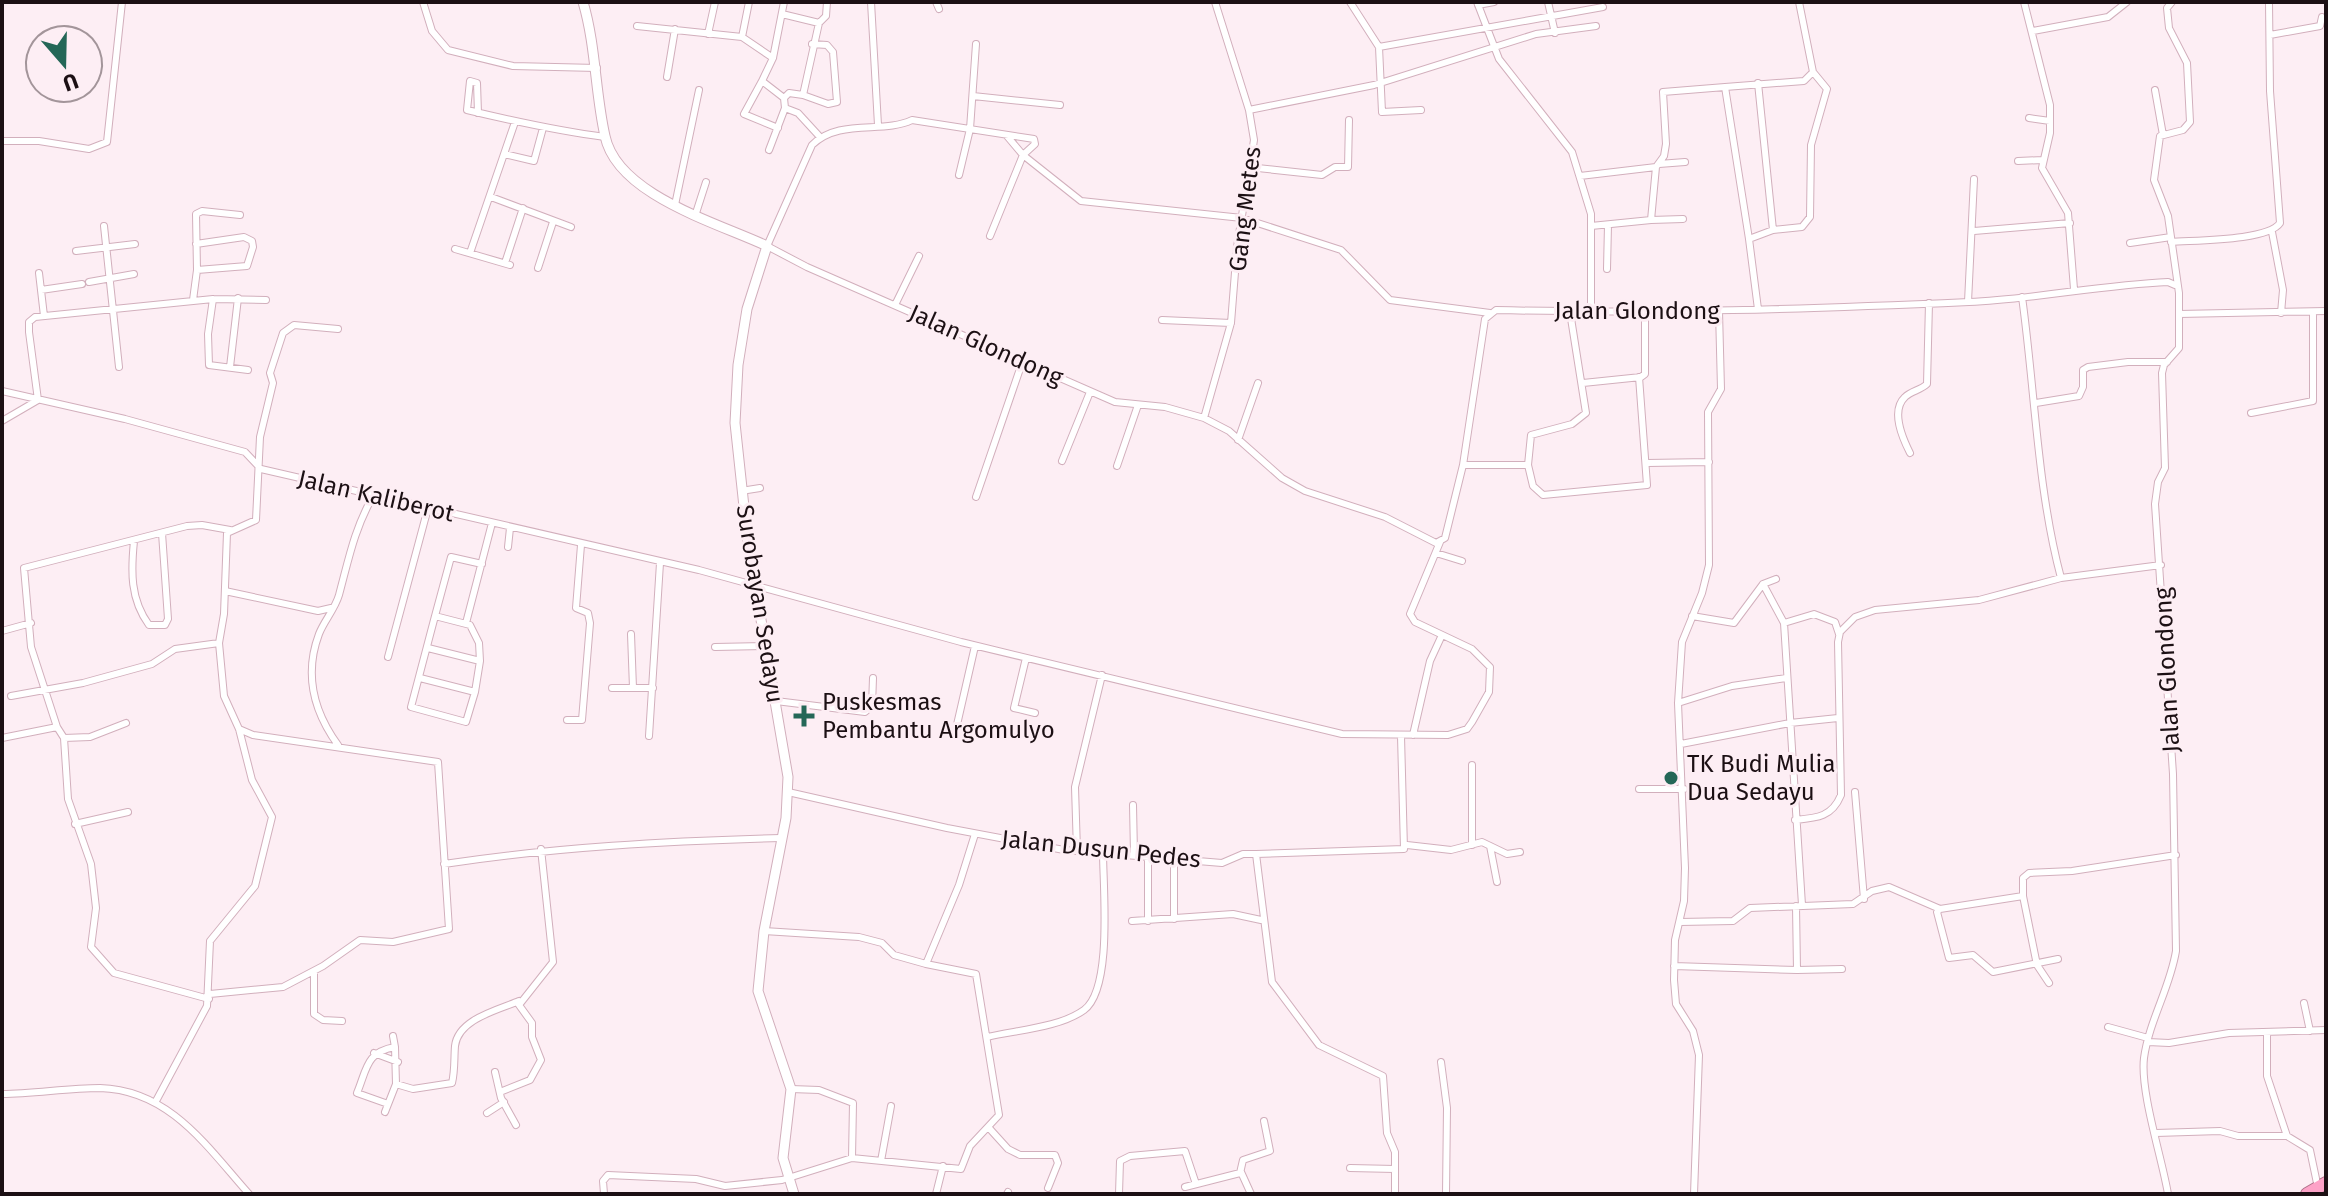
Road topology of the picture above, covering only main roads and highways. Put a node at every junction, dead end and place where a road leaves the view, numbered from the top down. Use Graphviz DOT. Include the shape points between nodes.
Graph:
graph roads {
  1 [pos="585,4"];
  2 [pos="767,246"];
  3 [pos="794,1194"];
  1 -- 2 [label="main road, Jalan Glondong" via="611,154 633,180 675,205"];
  2 -- 3 [label="main road, Surobayan Sedayu" via="747,309 735,423 788,792 764,931 759,998 791,1089 783,1158"];
}
